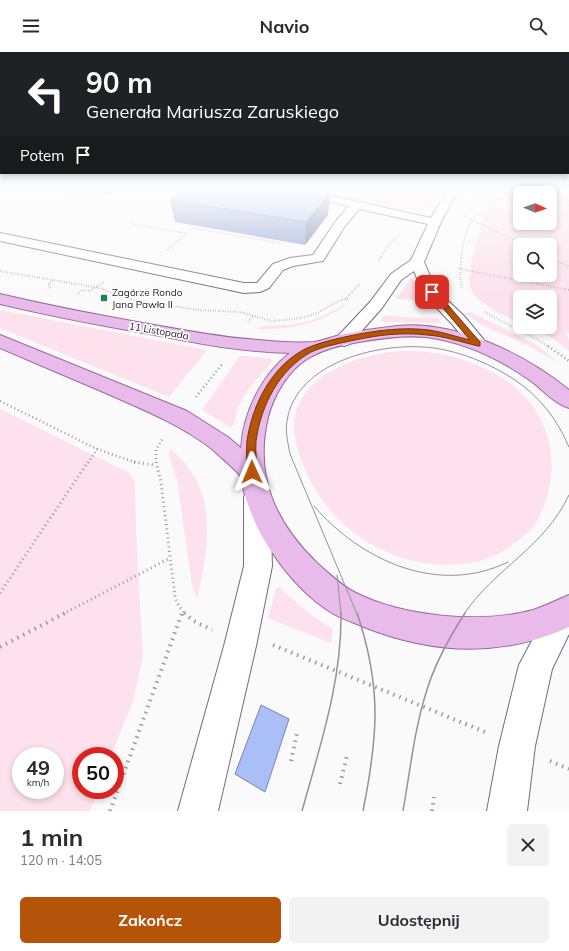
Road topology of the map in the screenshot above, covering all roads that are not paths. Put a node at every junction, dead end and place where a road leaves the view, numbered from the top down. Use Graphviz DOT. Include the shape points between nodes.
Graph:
graph roads {
  1 [pos="340,224"];
  2 [pos="434,224"];
  3 [pos="0,237"];
  4 [pos="417,262"];
  5 [pos="0,299"];
  6 [pos="344,340"];
  7 [pos="0,341"];
  8 [pos="478,344"];
  9 [pos="319,347"];
  10 [pos="569,401"];
  11 [pos="255,484"];
  12 [pos="566,612"];
  13 [pos="198,811"];
  14 [pos="507,811"];
  1 -- 3 [label="street" via="318,258 290,262 278,267 264,285 255,288 178,275"];
  2 -- 4 [label="street"];
  4 -- 6 [label="street" via="396,277 376,305"];
  4 -- 8 [label="street" via="426,283 438,300"];
  5 -- 9 [label="main road, 11 Listopada" via="235,345"];
  6 -- 8 [label="main road" via="381,332 406,331 429,333"];
  6 -- 9 [label="main road"];
  7 -- 11 [label="main road" via="179,417 220,443"];
  8 -- 10 [label="main road" via="523,366"];
  9 -- 11 [label="main road" via="292,361 276,378 264,398 256,418 251,443"];
  11 -- 12 [label="main road" via="267,520 280,542 308,575 340,600 355,608 429,631 452,633 493,633 538,625"];
  11 -- 13 [label="street" via="258,566"];
  12 -- 14 [label="street" via="536,665 517,746"];
}
